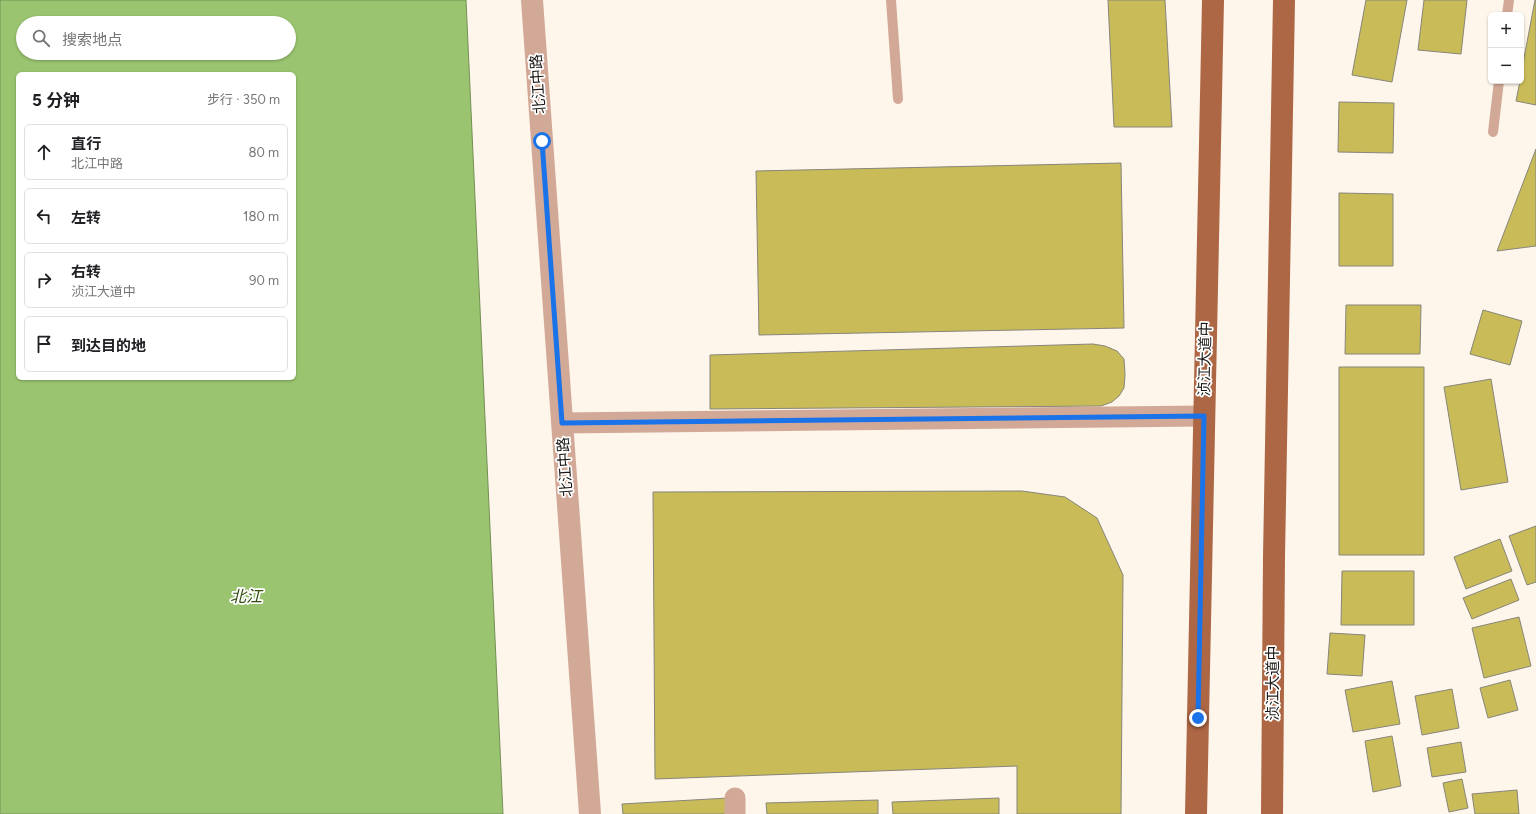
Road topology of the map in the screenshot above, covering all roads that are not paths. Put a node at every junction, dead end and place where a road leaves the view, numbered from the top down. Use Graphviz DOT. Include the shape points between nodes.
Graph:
graph roads {
  1 [pos="532,0"];
  2 [pos="891,0"];
  3 [pos="1213,0"];
  4 [pos="1284,0"];
  5 [pos="1509,0"];
  6 [pos="1507,12"];
  7 [pos="1499,84"];
  8 [pos="898,99"];
  9 [pos="1493,132"];
  10 [pos="1204,416"];
  11 [pos="562,423"];
  12 [pos="590,814"];
  13 [pos="1196,814"];
  14 [pos="1272,814"];
  1 -- 11 [label="street, 北江中路"];
  2 -- 8 [label="lane"];
  3 -- 10 [label="main road, 浈江大道中"];
  4 -- 14 [label="main road, 浈江大道中"];
  5 -- 6 [label="lane"];
  7 -- 9 [label="lane"];
  10 -- 11 [label="street"];
  10 -- 13 [label="main road, 浈江大道中"];
  11 -- 12 [label="street, 北江中路"];
}
